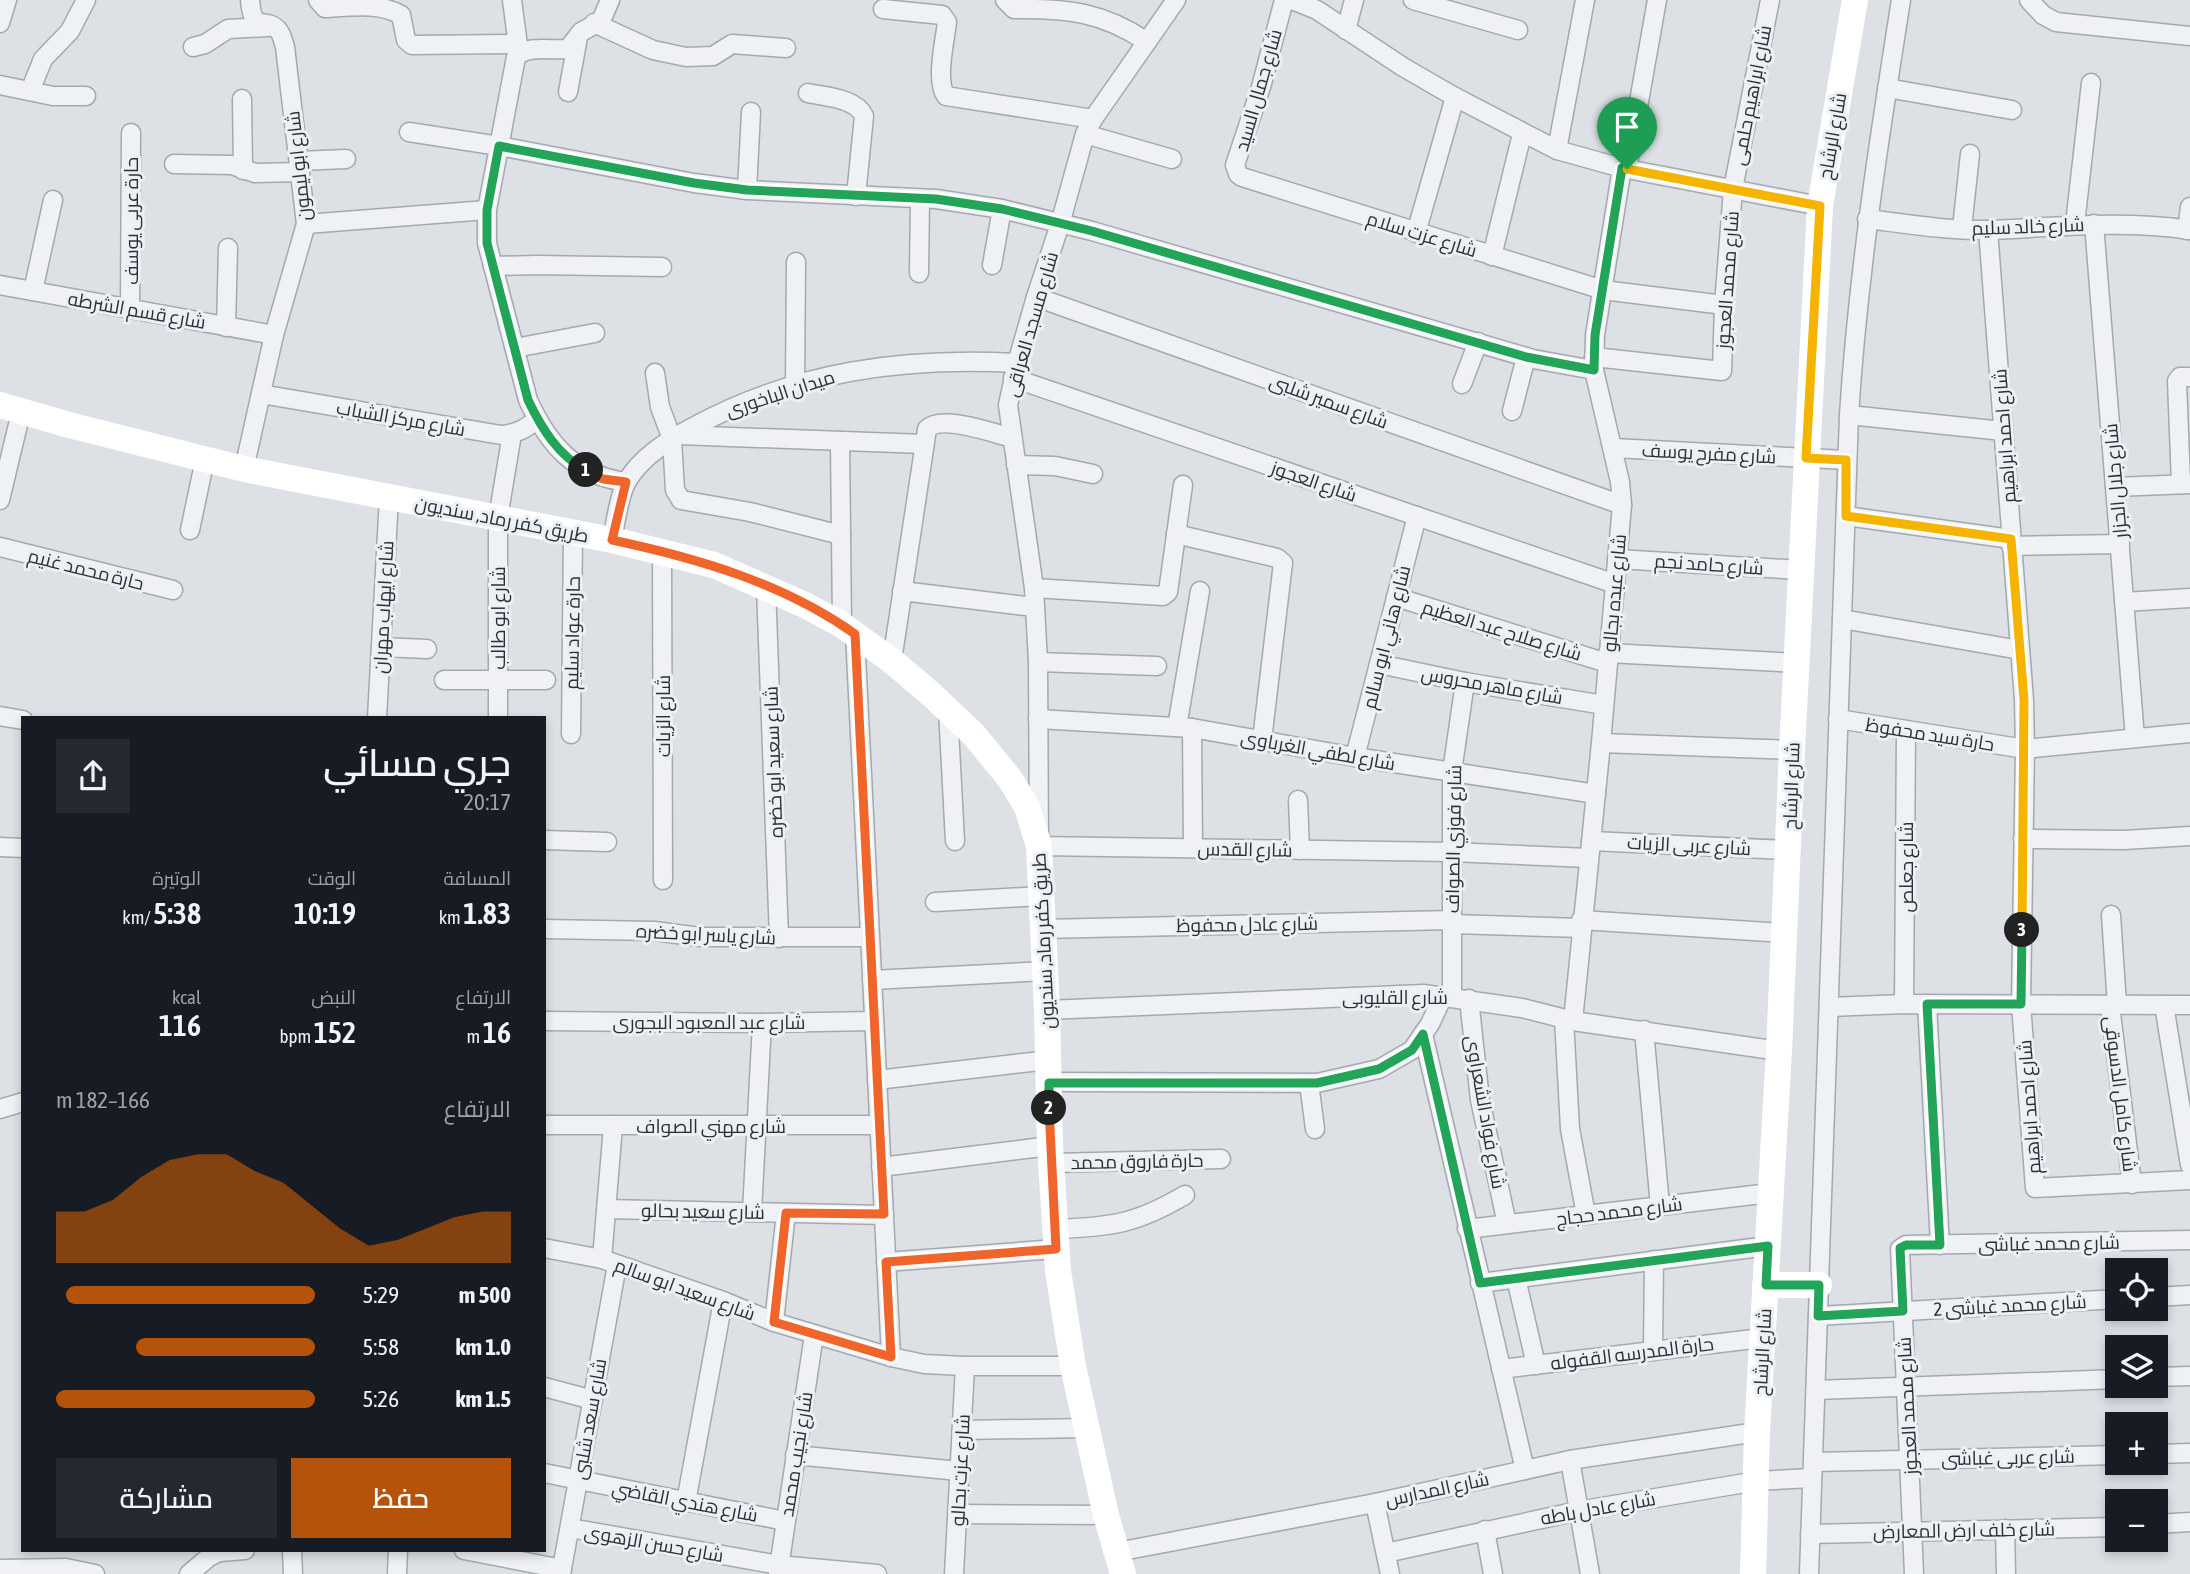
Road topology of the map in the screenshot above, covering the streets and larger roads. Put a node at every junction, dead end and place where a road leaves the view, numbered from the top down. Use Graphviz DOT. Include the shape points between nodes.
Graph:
graph roads {
  1 [pos="7,0"];
  2 [pos="86,0"];
  3 [pos="250,0"];
  4 [pos="318,0"];
  5 [pos="512,0"];
  6 [pos="610,0"];
  7 [pos="1005,0"];
  8 [pos="1176,0"];
  9 [pos="1284,0"];
  10 [pos="1292,0"];
  11 [pos="1354,0"];
  12 [pos="1413,0"];
  13 [pos="1585,0"];
  14 [pos="1657,0"];
  15 [pos="1770,0"];
  16 [pos="1855,0"];
  17 [pos="1902,0"];
  18 [pos="2029,0"];
  19 [pos="883,9"];
  20 [pos="0,23"];
  21 [pos="594,23"];
  22 [pos="275,27"];
  23 [pos="1346,30"];
  24 [pos="1518,30"];
  25 [pos="2190,36"];
  26 [pos="578,37"];
  27 [pos="1147,42"];
  28 [pos="193,47"];
  29 [pos="519,48"];
  30 [pos="786,48"];
  31 [pos="2091,83"];
  32 [pos="0,85"];
  33 [pos="1887,88"];
  34 [pos="30,91"];
  35 [pos="568,92"];
  36 [pos="808,93"];
  37 [pos="86,96"];
  38 [pos="1455,97"];
  39 [pos="242,99"];
  40 [pos="2012,110"];
  41 [pos="751,112"];
  42 [pos="1089,127"];
  43 [pos="131,132"];
  44 [pos="409,132"];
  45 [pos="1522,134"];
  46 [pos="499,146"];
  47 [pos="1557,150"];
  48 [pos="1970,154"];
  49 [pos="346,159"];
  50 [pos="1172,159"];
  51 [pos="174,164"];
  52 [pos="299,167"];
  53 [pos="1625,169"];
  54 [pos="243,170"];
  55 [pos="1242,177"];
  56 [pos="1733,189"];
  57 [pos="747,190"];
  58 [pos="856,196"];
  59 [pos="920,199"];
  60 [pos="53,200"];
  61 [pos="1820,206"];
  62 [pos="2190,207"];
  63 [pos="1002,209"];
  64 [pos="487,210"];
  65 [pos="1867,219"];
  66 [pos="2075,223"];
  67 [pos="306,224"];
  68 [pos="1060,224"];
  69 [pos="2094,224"];
  70 [pos="1962,228"];
  71 [pos="1988,230"];
  72 [pos="2189,230"];
  73 [pos="1416,233"];
  74 [pos="228,248"];
  75 [pos="1492,256"];
  76 [pos="796,262"];
  77 [pos="992,265"];
  78 [pos="493,267"];
  79 [pos="662,267"];
  80 [pos="919,273"];
  81 [pos="0,285"];
  82 [pos="1603,290"];
  83 [pos="33,291"];
  84 [pos="1036,298"];
  85 [pos="1724,304"];
  86 [pos="130,309"];
  87 [pos="226,327"];
  88 [pos="595,332"];
  89 [pos="274,335"];
  90 [pos="1478,342"];
  91 [pos="515,348"];
  92 [pos="1526,357"];
  93 [pos="1594,363"];
  94 [pos="1015,370"];
  95 [pos="655,373"];
  96 [pos="2186,377"];
  97 [pos="1462,384"];
  98 [pos="795,385"];
  99 [pos="261,394"];
  100 [pos="11,408"];
  101 [pos="1512,411"];
  102 [pos="1849,415"];
  103 [pos="537,419"];
  104 [pos="2003,431"];
  105 [pos="512,434"];
  106 [pos="675,437"];
  107 [pos="1012,438"];
  108 [pos="840,441"];
  109 [pos="924,444"];
  110 [pos="1613,448"];
  111 [pos="1806,458"];
  112 [pos="205,459"];
  113 [pos="1846,460"];
  114 [pos="1016,465"];
  115 [pos="244,470"];
  116 [pos="1093,474"];
  117 [pos="626,482"];
  118 [pos="2186,484"];
  119 [pos="1183,485"];
  120 [pos="2115,487"];
  121 [pos="389,497"];
  122 [pos="0,500"];
  123 [pos="1622,505"];
  124 [pos="1417,516"];
  125 [pos="1846,516"];
  126 [pos="498,518"];
  127 [pos="190,530"];
  128 [pos="573,533"];
  129 [pos="1176,534"];
  130 [pos="841,535"];
  131 [pos="612,540"];
  132 [pos="2011,543"];
  133 [pos="2120,544"];
  134 [pos="0,547"];
  135 [pos="662,551"];
  136 [pos="1617,559"];
  137 [pos="1801,570"];
  138 [pos="1615,584"];
  139 [pos="766,587"];
  140 [pos="173,590"];
  141 [pos="902,592"];
  142 [pos="1200,592"];
  143 [pos="1396,597"];
  144 [pos="1034,598"];
  145 [pos="2190,598"];
  146 [pos="2124,601"];
  147 [pos="1842,619"];
  148 [pos="848,630"];
  149 [pos="381,648"];
  150 [pos="427,649"];
  151 [pos="2020,650"];
  152 [pos="1608,658"];
  153 [pos="892,661"];
  154 [pos="1038,662"];
  155 [pos="1797,663"];
  156 [pos="1379,664"];
  157 [pos="1157,666"];
  158 [pos="444,680"];
  159 [pos="498,680"];
  160 [pos="546,680"];
  161 [pos="1465,682"];
  162 [pos="1604,705"];
  163 [pos="948,710"];
  164 [pos="0,716"];
  165 [pos="377,716"];
  166 [pos="498,716"];
  167 [pos="1038,719"];
  168 [pos="1838,719"];
  169 [pos="21,720"];
  170 [pos="1184,728"];
  171 [pos="1906,730"];
  172 [pos="2190,733"];
  173 [pos="571,734"];
  174 [pos="2135,738"];
  175 [pos="1262,740"];
  176 [pos="1601,743"];
  177 [pos="2025,748"];
  178 [pos="1792,750"];
  179 [pos="1355,758"];
  180 [pos="1452,772"];
  181 [pos="1596,794"];
  182 [pos="1298,800"];
  183 [pos="2190,836"];
  184 [pos="2023,839"];
  185 [pos="546,840"];
  186 [pos="955,841"];
  187 [pos="607,842"];
  188 [pos="0,846"];
  189 [pos="1038,846"];
  190 [pos="21,848"];
  191 [pos="1193,848"];
  192 [pos="1589,849"];
  193 [pos="1300,850"];
  194 [pos="1788,850"];
  195 [pos="1452,852"];
  196 [pos="663,880"];
  197 [pos="1041,895"];
  198 [pos="934,902"];
  199 [pos="2112,915"];
  200 [pos="1452,922"];
  201 [pos="1581,924"];
  202 [pos="546,929"];
  203 [pos="1042,929"];
  204 [pos="1784,933"];
  205 [pos="868,937"];
  206 [pos="779,938"];
  207 [pos="1045,971"];
  208 [pos="872,979"];
  209 [pos="1455,997"];
  210 [pos="1905,1004"];
  211 [pos="1927,1004"];
  212 [pos="2021,1004"];
  213 [pos="2164,1004"];
  214 [pos="2113,1005"];
  215 [pos="2190,1005"];
  216 [pos="1829,1007"];
  217 [pos="1047,1010"];
  218 [pos="1568,1020"];
  219 [pos="546,1021"];
  220 [pos="874,1021"];
  221 [pos="762,1023"];
  222 [pos="1644,1030"];
  223 [pos="1423,1034"];
  224 [pos="1779,1051"];
  225 [pos="1048,1071"];
  226 [pos="877,1080"];
  227 [pos="1309,1083"];
  228 [pos="21,1103"];
  229 [pos="2185,1108"];
  230 [pos="0,1109"];
  231 [pos="546,1125"];
  232 [pos="878,1125"];
  233 [pos="613,1126"];
  234 [pos="757,1126"];
  235 [pos="1315,1129"];
  236 [pos="1051,1154"];
  237 [pos="1221,1159"];
  238 [pos="2190,1165"];
  239 [pos="881,1167"];
  240 [pos="2190,1180"];
  241 [pos="2132,1184"];
  242 [pos="1770,1193"];
  243 [pos="1185,1195"];
  244 [pos="1660,1206"];
  245 [pos="606,1209"];
  246 [pos="752,1212"];
  247 [pos="786,1213"];
  248 [pos="884,1214"];
  249 [pos="1586,1214"];
  250 [pos="1507,1224"];
  251 [pos="1467,1229"];
  252 [pos="1056,1239"];
  253 [pos="2190,1240"];
  254 [pos="1909,1245"];
  255 [pos="1940,1245"];
  256 [pos="1768,1246"];
  257 [pos="546,1248"];
  258 [pos="1654,1260"];
  259 [pos="610,1262"];
  260 [pos="886,1262"];
  261 [pos="1516,1278"];
  262 [pos="1480,1283"];
  263 [pos="1766,1285"];
  264 [pos="1819,1285"];
  265 [pos="2190,1295"];
  266 [pos="2168,1296"];
  267 [pos="2105,1300"];
  268 [pos="723,1301"];
  269 [pos="1903,1311"];
  270 [pos="1818,1316"];
  271 [pos="774,1322"];
  272 [pos="814,1335"];
  273 [pos="1762,1338"];
  274 [pos="1653,1351"];
  275 [pos="891,1357"];
  276 [pos="1536,1365"];
  277 [pos="965,1366"];
  278 [pos="1073,1366"];
  279 [pos="1501,1369"];
  280 [pos="2190,1376"];
  281 [pos="2168,1377"];
  282 [pos="2105,1379"];
  283 [pos="1907,1386"];
  284 [pos="546,1388"];
  285 [pos="1816,1390"];
  286 [pos="593,1400"];
  287 [pos="1088,1428"];
  288 [pos="962,1430"];
  289 [pos="1757,1432"];
  290 [pos="2190,1453"];
  291 [pos="2168,1454"];
  292 [pos="794,1455"];
  293 [pos="2105,1455"];
  294 [pos="1570,1460"];
  295 [pos="1910,1460"];
  296 [pos="1525,1470"];
  297 [pos="1813,1470"];
  298 [pos="960,1471"];
  299 [pos="546,1474"];
  300 [pos="579,1480"];
  301 [pos="1757,1481"];
  302 [pos="686,1502"];
  303 [pos="1375,1503"];
  304 [pos="1578,1511"];
  305 [pos="958,1514"];
  306 [pos="1106,1515"];
  307 [pos="786,1521"];
  308 [pos="2190,1522"];
  309 [pos="2168,1523"];
  310 [pos="2105,1527"];
  311 [pos="570,1528"];
  312 [pos="2005,1529"];
  313 [pos="1485,1530"];
  314 [pos="1913,1530"];
  315 [pos="1810,1534"];
  316 [pos="220,1552"];
  317 [pos="292,1552"];
  318 [pos="398,1552"];
  319 [pos="473,1552"];
  320 [pos="1386,1553"];
  321 [pos="55,1559"];
  322 [pos="1120,1563"];
  323 [pos="0,1569"];
  324 [pos="778,1569"];
  325 [pos="562,1571"];
  326 [pos="95,1574"];
  327 [pos="189,1574"];
  328 [pos="293,1574"];
  329 [pos="397,1574"];
  330 [pos="877,1574"];
  331 [pos="954,1574"];
  332 [pos="1390,1574"];
  333 [pos="1493,1574"];
  334 [pos="1590,1574"];
  335 [pos="1753,1574"];
  336 [pos="1809,1574"];
  337 [pos="1914,1574"];
  338 [pos="2006,1574"];
  1 -- 20 [label="street"];
  2 -- 34 [label="street" via="69,31 43,59"];
  3 -- 22 [label="street" via="251,16"];
  4 -- 29 [label="street" via="325,8 392,10 401,15 406,40 412,45"];
  5 -- 29 [label="street"];
  6 -- 21 [label="street" via="601,21"];
  7 -- 27 [label="street" via="1014,9 1073,10 1103,18"];
  8 -- 27 [label="street, شارع مسجد العراقى"];
  9 -- 55 [label="street, شارع جمال السيد" via="1236,165"];
  10 -- 23 [label="street"];
  11 -- 23 [label="street"];
  12 -- 24 [label="street"];
  13 -- 47 [label="street"];
  14 -- 53 [label="street, شارع عبده بجالو"];
  15 -- 56 [label="street, شارع ابراهيم حلمى"];
  16 -- 61 [label="street, شارع الرشاح"];
  17 -- 33 [label="street"];
  18 -- 25 [label="street" via="2056,22"];
  19 -- 42 [label="street" via="942,15 947,22 941,78 946,96"];
  21 -- 26 [label="street"];
  21 -- 30 [label="street" via="653,50 686,57 713,56 732,44"];
  22 -- 28 [label="street" via="228,29"];
  22 -- 52 [label="street, شارع ابو ليمون" via="285,47"];
  23 -- 38 [label="street"];
  26 -- 29 [label="street" via="568,48"];
  26 -- 35 [label="street"];
  27 -- 42 [label="street, شارع مسجد العراقى"];
  29 -- 46 [label="street"];
  31 -- 66 [label="street"];
  32 -- 34 [label="street"];
  33 -- 40 [label="street"];
  33 -- 65 [label="street"];
  34 -- 37 [label="street"];
  36 -- 58 [label="street" via="855,104 864,116"];
  38 -- 45 [label="street"];
  38 -- 73 [label="street"];
  39 -- 54 [label="street"];
  41 -- 57 [label="street"];
  42 -- 50 [label="street"];
  42 -- 68 [label="street, شارع مسجد العراقى"];
  43 -- 86 [label="street, حارة عربى يوسف"];
  44 -- 46 [label="street"];
  45 -- 47 [label="street"];
  45 -- 75 [label="street"];
  46 -- 57 [label="street"];
  46 -- 64 [label="street"];
  47 -- 53 [label="street"];
  48 -- 70 [label="street"];
  49 -- 52 [label="street"];
  51 -- 54 [label="street" via="232,165"];
  52 -- 54 [label="street" via="255,173"];
  52 -- 67 [label="street, شارع ابو ليمون"];
  53 -- 56 [label="street"];
  53 -- 82 [label="street, شارع عبده بجالو"];
  55 -- 73 [label="street, شارع عزت سلام"];
  56 -- 61 [label="street"];
  56 -- 85 [label="street, شارع محمد العجوز"];
  57 -- 58 [label="street"];
  58 -- 59 [label="street"];
  59 -- 63 [label="street"];
  59 -- 80 [label="street"];
  60 -- 83 [label="street"];
  61 -- 111 [label="street, شارع الرشاح"];
  62 -- 72 [label="street"];
  63 -- 68 [label="street"];
  63 -- 77 [label="street"];
  64 -- 67 [label="street"];
  64 -- 78 [label="street"];
  65 -- 70 [label="street, شارع خالد سليم"];
  65 -- 102 [label="street"];
  66 -- 69 [label="street, شارع خالد سليم"];
  66 -- 71 [label="street, شارع خالد سليم"];
  67 -- 89 [label="street, شارع ابو ليمون"];
  68 -- 84 [label="street, شارع مسجد العراقى"];
  68 -- 90 [label="street"];
  69 -- 72 [label="street, شارع خالد سليم"];
  69 -- 120 [label="street, شارع جلال الجزار"];
  70 -- 71 [label="street, شارع خالد سليم"];
  71 -- 104 [label="street, شارع احمد ابراهيم"];
  73 -- 75 [label="street, شارع عزت سلام"];
  74 -- 87 [label="street"];
  75 -- 82 [label="street, شارع عزت سلام"];
  76 -- 98 [label="street"];
  78 -- 79 [label="street"];
  78 -- 91 [label="street"];
  81 -- 83 [label="street, شارع قسم الشرطه"];
  82 -- 85 [label="street, شارع عزت سلام"];
  82 -- 93 [label="street, شارع عبده بجالو"];
  83 -- 86 [label="street, شارع قسم الشرطه"];
  84 -- 94 [label="street, شارع مسجد العراقى"];
  84 -- 123 [label="street, شارع سمير شلبى"];
  85 -- 93 [label="street, شارع محمد العجوز" via="1722,371"];
  86 -- 87 [label="street, شارع قسم الشرطه"];
  87 -- 89 [label="street, شارع قسم الشرطه"];
  88 -- 91 [label="street"];
  89 -- 99 [label="street, شارع ابو ليمون"];
  90 -- 92 [label="street"];
  90 -- 97 [label="street"];
  91 -- 103 [label="street"];
  92 -- 93 [label="street"];
  92 -- 101 [label="street"];
  93 -- 110 [label="street, شارع عبده بجالو"];
  94 -- 98 [label="street, ميدان الباخورى" via="914,362"];
  94 -- 107 [label="street, شارع مسجد العراقى" via="1008,405"];
  94 -- 124 [label="street, شارع العجوز"];
  95 -- 106 [label="street" via="660,407"];
  96 -- 118 [label="street" via="2177,381"];
  98 -- 106 [label="street, ميدان الباخورى" via="747,401"];
  99 -- 105 [label="street, شارع مركز الشباب"];
  99 -- 115 [label="street, شارع ابو ليمون"];
  100 -- 112 [label="street, طريق كفر رماد, سنديون"];
  100 -- 122 [label="street"];
  102 -- 104 [label="street"];
  102 -- 113 [label="street"];
  103 -- 105 [label="street"];
  103 -- 117 [label="street" via="565,455 581,467 603,479"];
  104 -- 132 [label="street, شارع احمد ابراهيم"];
  105 -- 126 [label="street, شارع ابو طالب"];
  106 -- 108 [label="street"];
  106 -- 117 [label="street, ميدان الباخورى"];
  106 -- 130 [label="street" via="675,490 681,500"];
  107 -- 109 [label="street" via="938,423 929,426"];
  107 -- 114 [label="street, شارع مسجد العراقى"];
  108 -- 109 [label="street"];
  108 -- 130 [label="street"];
  109 -- 141 [label="street"];
  110 -- 111 [label="street, شارع مفرح يوسف"];
  110 -- 123 [label="street, شارع عبده بجالو"];
  111 -- 113 [label="street, شارع مفرح يوسف"];
  111 -- 137 [label="street, شارع الرشاح"];
  112 -- 115 [label="street, طريق كفر رماد, سنديون"];
  112 -- 127 [label="street"];
  113 -- 125 [label="street"];
  114 -- 116 [label="street" via="1055,466"];
  114 -- 144 [label="street, شارع مسجد العراقى"];
  115 -- 121 [label="street, طريق كفر رماد, سنديون"];
  117 -- 131 [label="street, ميدان الباخورى"];
  118 -- 120 [label="street"];
  119 -- 129 [label="street"];
  120 -- 133 [label="street, شارع جلال الجزار"];
  121 -- 126 [label="street, طريق كفر رماد, سنديون"];
  121 -- 149 [label="street, شارع ايهاب مهران"];
  123 -- 136 [label="street, شارع عبده بجالو"];
  124 -- 138 [label="street, شارع العجوز"];
  124 -- 143 [label="street, شارع هاني ابو سالم"];
  125 -- 132 [label="street"];
  125 -- 147 [label="street"];
  126 -- 128 [label="street, طريق كفر رماد, سنديون"];
  126 -- 159 [label="street, شارع ابو طالب"];
  128 -- 131 [label="street, طريق كفر رماد, سنديون"];
  128 -- 173 [label="street, حارة عواد سليم"];
  129 -- 144 [label="street" via="1168,592 1163,596"];
  129 -- 175 [label="street" via="1280,559 1283,567"];
  130 -- 148 [label="street"];
  131 -- 135 [label="street, طريق كفر رماد, سنديون"];
  132 -- 133 [label="street"];
  132 -- 151 [label="street, شارع احمد ابراهيم"];
  133 -- 146 [label="street, شارع جلال الجزار"];
  134 -- 140 [label="street, حارة محمد غنيم"];
  135 -- 139 [label="street, طريق كفر رماد, سنديون" via="714,565"];
  135 -- 196 [label="street, شارع الزيات"];
  136 -- 137 [label="street, شارع حامد نجم"];
  136 -- 138 [label="street, شارع عبده بجالو"];
  137 -- 155 [label="street, شارع الرشاح"];
  138 -- 152 [label="street, شارع عبده بجالو"];
  139 -- 148 [label="street, طريق كفر رماد, سنديون"];
  139 -- 206 [label="street, شارع سعيد ابو خضره"];
  141 -- 144 [label="street"];
  141 -- 153 [label="street"];
  142 -- 170 [label="street"];
  143 -- 152 [label="street, شارع صلاح عبد العظيم"];
  143 -- 156 [label="street, شارع هاني ابو سالم"];
  144 -- 154 [label="street, شارع مسجد العراقى"];
  145 -- 146 [label="street"];
  146 -- 174 [label="street, شارع جلال الجزار"];
  147 -- 151 [label="street"];
  147 -- 168 [label="street"];
  148 -- 153 [label="street, طريق كفر رماد, سنديون"];
  148 -- 205 [label="street"];
  149 -- 150 [label="street"];
  149 -- 165 [label="street, شارع ايهاب مهران"];
  151 -- 177 [label="street, شارع احمد ابراهيم"];
  152 -- 155 [label="street"];
  152 -- 162 [label="street, شارع عبده بجالو"];
  153 -- 163 [label="street, طريق كفر رماد, سنديون"];
  154 -- 157 [label="street"];
  154 -- 167 [label="street, شارع مسجد العراقى"];
  155 -- 178 [label="street, شارع الرشاح"];
  156 -- 161 [label="street, شارع ماهر محروس"];
  156 -- 179 [label="street, شارع هاني ابو سالم"];
  158 -- 159 [label="street"];
  159 -- 160 [label="street"];
  159 -- 166 [label="street, شارع ابو طالب"];
  161 -- 162 [label="street, شارع ماهر محروس"];
  161 -- 180 [label="street, شارع فوزي الصواف"];
  162 -- 176 [label="street, شارع عبده بجالو"];
  163 -- 186 [label="street"];
  163 -- 189 [label="street, طريق كفر رماد, سنديون" via="1010,779 1027,807"];
  164 -- 169 [label="street"];
  167 -- 170 [label="street, شارع لطفي الغرباوى"];
  167 -- 189 [label="street, شارع مسجد العراقى"];
  168 -- 171 [label="street, حارة سيد محفوظ"];
  168 -- 216 [label="street"];
  170 -- 175 [label="street, شارع لطفي الغرباوى"];
  170 -- 191 [label="street"];
  171 -- 177 [label="street, حارة سيد محفوظ"];
  171 -- 210 [label="street, شارع جعلص"];
  172 -- 174 [label="street, حارة سيد محفوظ"];
  174 -- 177 [label="street, حارة سيد محفوظ"];
  175 -- 179 [label="street, شارع لطفي الغرباوى"];
  176 -- 178 [label="street"];
  176 -- 181 [label="street, شارع عبده بجالو"];
  177 -- 184 [label="street, شارع احمد ابراهيم"];
  178 -- 194 [label="street, شارع الرشاح"];
  179 -- 180 [label="street, شارع لطفي الغرباوى"];
  180 -- 181 [label="street, شارع لطفي الغرباوى"];
  180 -- 195 [label="street, شارع فوزي الصواف"];
  181 -- 192 [label="street, شارع عبده بجالو"];
  182 -- 193 [label="street"];
  183 -- 184 [label="street"];
  184 -- 212 [label="street, شارع احمد ابراهيم"];
  185 -- 187 [label="street"];
  188 -- 190 [label="street"];
  189 -- 191 [label="street, شارع القدس"];
  189 -- 197 [label="street, طريق كفر رماد, سنديون"];
  191 -- 193 [label="street, شارع القدس"];
  192 -- 194 [label="street, شارع عربى الزيات"];
  192 -- 195 [label="street, شارع عربى الزيات"];
  192 -- 201 [label="street, شارع عبده بجالو"];
  193 -- 195 [label="street, شارع القدس"];
  194 -- 204 [label="street, شارع الرشاح"];
  195 -- 200 [label="street, شارع فوزي الصواف"];
  197 -- 198 [label="street"];
  197 -- 203 [label="street, طريق كفر رماد, سنديون"];
  199 -- 214 [label="street, شارع كامل الدسوقى"];
  200 -- 201 [label="street, شارع عادل محفوظ"];
  200 -- 203 [label="street, شارع عادل محفوظ"];
  200 -- 209 [label="street, شارع فوزي الصواف"];
  201 -- 204 [label="street, شارع عادل محفوظ"];
  201 -- 218 [label="street, شارع عبده بجالو"];
  202 -- 206 [label="street, شارع ياسر ابو خضره"];
  203 -- 207 [label="street, طريق كفر رماد, سنديون"];
  204 -- 224 [label="street, شارع الرشاح"];
  205 -- 206 [label="street, شارع ياسر ابو خضره"];
  205 -- 208 [label="street"];
  207 -- 208 [label="street"];
  207 -- 217 [label="street, طريق كفر رماد, سنديون"];
  208 -- 220 [label="street"];
  209 -- 217 [label="street, شارع القليوبى" via="1350,996"];
  209 -- 218 [label="street, شارع القليوبى"];
  209 -- 223 [label="street"];
  209 -- 250 [label="street, شارع فواد الشعراوى"];
  210 -- 211 [label="street"];
  210 -- 216 [label="street"];
  211 -- 212 [label="street"];
  211 -- 255 [label="street"];
  212 -- 214 [label="street"];
  212 -- 241 [label="street, شارع احمد ابراهيم" via="2035,1188"];
  213 -- 214 [label="street"];
  213 -- 215 [label="street"];
  213 -- 229 [label="street"];
  214 -- 241 [label="street, شارع كامل الدسوقى"];
  216 -- 264 [label="street"];
  217 -- 225 [label="street, طريق كفر رماد, سنديون"];
  218 -- 222 [label="street, شارع القليوبى"];
  218 -- 249 [label="street, شارع عبده بجالو" via="1570,1129"];
  219 -- 221 [label="street, شارع عبد المعبود البجورى"];
  220 -- 221 [label="street, شارع عبد المعبود البجورى"];
  220 -- 226 [label="street"];
  221 -- 234 [label="street"];
  222 -- 224 [label="street, شارع القليوبى"];
  222 -- 244 [label="street"];
  223 -- 227 [label="street" via="1412,1050 1379,1069"];
  223 -- 251 [label="street"];
  224 -- 242 [label="street, شارع الرشاح"];
  225 -- 226 [label="street"];
  225 -- 227 [label="street"];
  225 -- 236 [label="street, طريق كفر رماد, سنديون"];
  226 -- 232 [label="street"];
  227 -- 235 [label="street"];
  228 -- 230 [label="street"];
  229 -- 238 [label="street"];
  231 -- 233 [label="street, شارع مهني الصواف"];
  232 -- 234 [label="street, شارع مهني الصواف"];
  232 -- 239 [label="street"];
  233 -- 234 [label="street, شارع مهني الصواف"];
  233 -- 245 [label="street, شارع سعد شلبى"];
  234 -- 246 [label="street"];
  236 -- 237 [label="street, حارة فاروق محمد"];
  236 -- 239 [label="street"];
  236 -- 252 [label="street, طريق كفر رماد, سنديون"];
  239 -- 248 [label="street"];
  240 -- 241 [label="street"];
  242 -- 244 [label="street, شارع محمد حجاج"];
  242 -- 256 [label="street, شارع الرشاح"];
  243 -- 252 [label="street" via="1123,1224"];
  244 -- 249 [label="street, شارع محمد حجاج"];
  245 -- 246 [label="street, شارع سعيد بحالو"];
  245 -- 259 [label="street, شارع سعد شلبى"];
  246 -- 247 [label="street, شارع سعيد بحالو"];
  247 -- 248 [label="street, شارع سعيد بحالو"];
  247 -- 271 [label="street"];
  248 -- 260 [label="street"];
  249 -- 250 [label="street, شارع محمد حجاج"];
  250 -- 251 [label="street, شارع محمد حجاج"];
  251 -- 262 [label="street"];
  252 -- 260 [label="street"];
  252 -- 278 [label="street, طريق كفر رماد, سنديون"];
  253 -- 255 [label="street, شارع محمد غباشى"];
  254 -- 255 [label="street, شارع محمد غباشى"];
  254 -- 269 [label="street, شارع محمد العجوز" via="1900,1252"];
  256 -- 258 [label="street"];
  256 -- 263 [label="street, شارع الرشاح"];
  257 -- 259 [label="street, شارع سعيد ابو سالم"];
  258 -- 261 [label="street"];
  258 -- 274 [label="street"];
  259 -- 268 [label="street, شارع سعيد ابو سالم"];
  259 -- 286 [label="street, شارع سعد شلبى"];
  260 -- 275 [label="street"];
  261 -- 262 [label="street"];
  261 -- 276 [label="street"];
  262 -- 279 [label="street"];
  263 -- 264 [label="street"];
  263 -- 273 [label="street, شارع الرشاح"];
  264 -- 270 [label="street"];
  265 -- 266 [label="street"];
  267 -- 269 [label="street, شارع محمد غباشى 2"];
  268 -- 271 [label="street, شارع سعيد ابو سالم"];
  268 -- 302 [label="street"];
  269 -- 270 [label="street, شارع محمد غباشى 2"];
  269 -- 283 [label="street, شارع محمد العجوز"];
  270 -- 285 [label="street"];
  271 -- 272 [label="street, شارع سعيد ابو سالم"];
  272 -- 275 [label="street, شارع سعيد ابو سالم"];
  272 -- 292 [label="street, شارع نجيب محمد"];
  273 -- 274 [label="street, حارة المدرسه القفوله"];
  273 -- 289 [label="street, شارع الرشاح"];
  274 -- 276 [label="street, حارة المدرسه القفوله"];
  275 -- 277 [label="street, شارع سعيد ابو سالم"];
  276 -- 279 [label="street, حارة المدرسه القفوله"];
  277 -- 278 [label="street, شارع سعيد ابو سالم"];
  277 -- 288 [label="street, شارع عزت بحالو"];
  278 -- 287 [label="street, طريق كفر رماد, سنديون"];
  279 -- 296 [label="street"];
  280 -- 281 [label="street"];
  282 -- 283 [label="street"];
  283 -- 285 [label="street"];
  283 -- 295 [label="street, شارع محمد العجوز"];
  284 -- 286 [label="street"];
  285 -- 297 [label="street"];
  286 -- 300 [label="street, شارع سعد شلبى"];
  287 -- 288 [label="street"];
  287 -- 306 [label="street, طريق كفر رماد, سنديون"];
  288 -- 298 [label="street, شارع عزت بحالو"];
  289 -- 294 [label="street, شارع المدارس"];
  289 -- 301 [label="street, شارع الرشاح"];
  290 -- 291 [label="street"];
  292 -- 298 [label="street"];
  292 -- 307 [label="street, شارع نجيب محمد"];
  293 -- 295 [label="street, شارع عربى غباشى"];
  294 -- 296 [label="street, شارع المدارس"];
  294 -- 304 [label="street"];
  295 -- 297 [label="street, شارع عربى غباشى"];
  295 -- 314 [label="street, شارع محمد العجوز"];
  296 -- 303 [label="street, شارع المدارس"];
  297 -- 301 [label="street, شارع عادل باطه"];
  297 -- 315 [label="street"];
  298 -- 305 [label="street, شارع عزت بحالو"];
  299 -- 300 [label="street, شارع هندي القاضي"];
  300 -- 302 [label="street, شارع هندي القاضي"];
  300 -- 311 [label="street, شارع سعد شلبى"];
  301 -- 304 [label="street, شارع عادل باطه"];
  301 -- 335 [label="street, شارع الرشاح"];
  302 -- 307 [label="street, شارع هندي القاضي"];
  303 -- 320 [label="street"];
  303 -- 322 [label="street, شارع المدارس"];
  304 -- 313 [label="street, شارع عادل باطه"];
  304 -- 334 [label="street"];
  305 -- 306 [label="street"];
  305 -- 331 [label="street, شارع عزت بحالو"];
  306 -- 322 [label="street, طريق كفر رماد, سنديون"];
  307 -- 324 [label="street, شارع نجيب محمد"];
  308 -- 309 [label="street"];
  310 -- 312 [label="street, شارع خلف ارض المعارض"];
  311 -- 324 [label="street, شارع حسن الزهوى"];
  311 -- 325 [label="street, شارع سعد شلبى"];
  312 -- 314 [label="street, شارع خلف ارض المعارض"];
  312 -- 338 [label="street"];
  313 -- 320 [label="street, شارع عادل باطه"];
  313 -- 333 [label="street"];
  314 -- 315 [label="street, شارع خلف ارض المعارض"];
  314 -- 337 [label="street, شارع محمد العجوز"];
  315 -- 336 [label="street"];
  316 -- 327 [label="street"];
  317 -- 328 [label="street"];
  318 -- 329 [label="street"];
  319 -- 325 [label="street"];
  320 -- 332 [label="street"];
  321 -- 323 [label="street"];
  321 -- 326 [label="street" via="66,1567"];
  324 -- 330 [label="street, شارع حسن الزهوى"];
}
